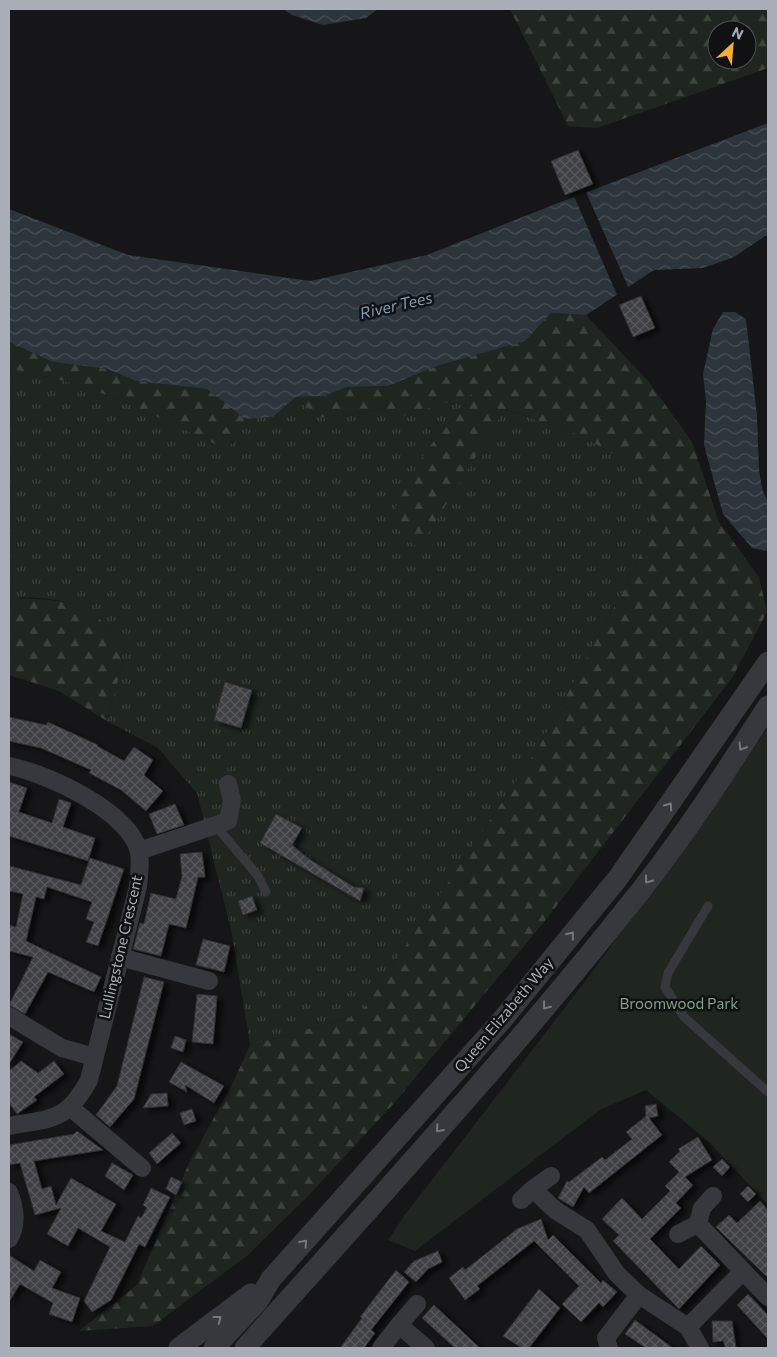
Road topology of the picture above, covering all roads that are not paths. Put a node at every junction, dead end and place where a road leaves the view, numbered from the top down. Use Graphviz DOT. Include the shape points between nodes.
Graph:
graph roads {
  1 [pos="768,662"];
  2 [pos="768,706"];
  3 [pos="9,766"];
  4 [pos="228,784"];
  5 [pos="216,826"];
  6 [pos="138,851"];
  7 [pos="266,892"];
  8 [pos="708,906"];
  9 [pos="120,957"];
  10 [pos="209,981"];
  11 [pos="9,1016"];
  12 [pos="94,1057"];
  13 [pos="768,1092"];
  14 [pos="71,1108"];
  15 [pos="9,1126"];
  16 [pos="142,1168"];
  17 [pos="551,1176"];
  18 [pos="9,1192"];
  19 [pos="713,1196"];
  20 [pos="698,1224"];
  21 [pos="678,1234"];
  22 [pos="9,1238"];
  23 [pos="743,1272"];
  24 [pos="271,1279"];
  25 [pos="639,1295"];
  26 [pos="768,1297"];
  27 [pos="417,1304"];
  28 [pos="399,1325"];
  29 [pos="688,1327"];
  30 [pos="179,1348"];
  31 [pos="214,1348"];
  32 [pos="245,1348"];
  33 [pos="381,1348"];
  34 [pos="426,1348"];
  35 [pos="609,1348"];
  36 [pos="700,1348"];
  24 -- 1 [label="street, Queen Elizabeth Way, one-way" via="502,1020 618,878"];
  2 -- 32 [label="street, Queen Elizabeth Way, one-way" via="728,769 639,893 521,1036"];
  3 -- 6 [label="street" via="55,780 82,795 121,824"];
  4 -- 5 [label="street" via="232,800 228,821"];
  5 -- 6 [label="street"];
  5 -- 7 [label="lane" via="258,876"];
  6 -- 9 [label="street, Lullingstone Crescent" via="138,887"];
  8 -- 13 [label="lane" via="675,958 665,987 684,1018"];
  9 -- 10 [label="street"];
  9 -- 12 [label="street, Lullingstone Crescent"];
  11 -- 12 [label="street" via="62,1048"];
  12 -- 14 [label="street, Lullingstone Crescent" via="88,1080"];
  14 -- 15 [label="street" via="54,1119"];
  14 -- 16 [label="street"];
  17 -- 25 [label="street" via="527,1194 587,1230 617,1274"];
  18 -- 22 [label="street" via="14,1205 14,1222"];
  19 -- 20 [label="street" via="702,1208"];
  20 -- 21 [label="street"];
  20 -- 23 [label="street"];
  23 -- 26 [label="street"];
  23 -- 29 [label="street"];
  30 -- 24 [label="street, one-way"];
  24 -- 31 [label="street, Queen Elizabeth Way" via="258,1301"];
  25 -- 29 [label="street"];
  25 -- 35 [label="street" via="606,1338"];
  27 -- 28 [label="street"];
  28 -- 33 [label="street"];
  28 -- 34 [label="street"];
  29 -- 36 [label="street"];
}
